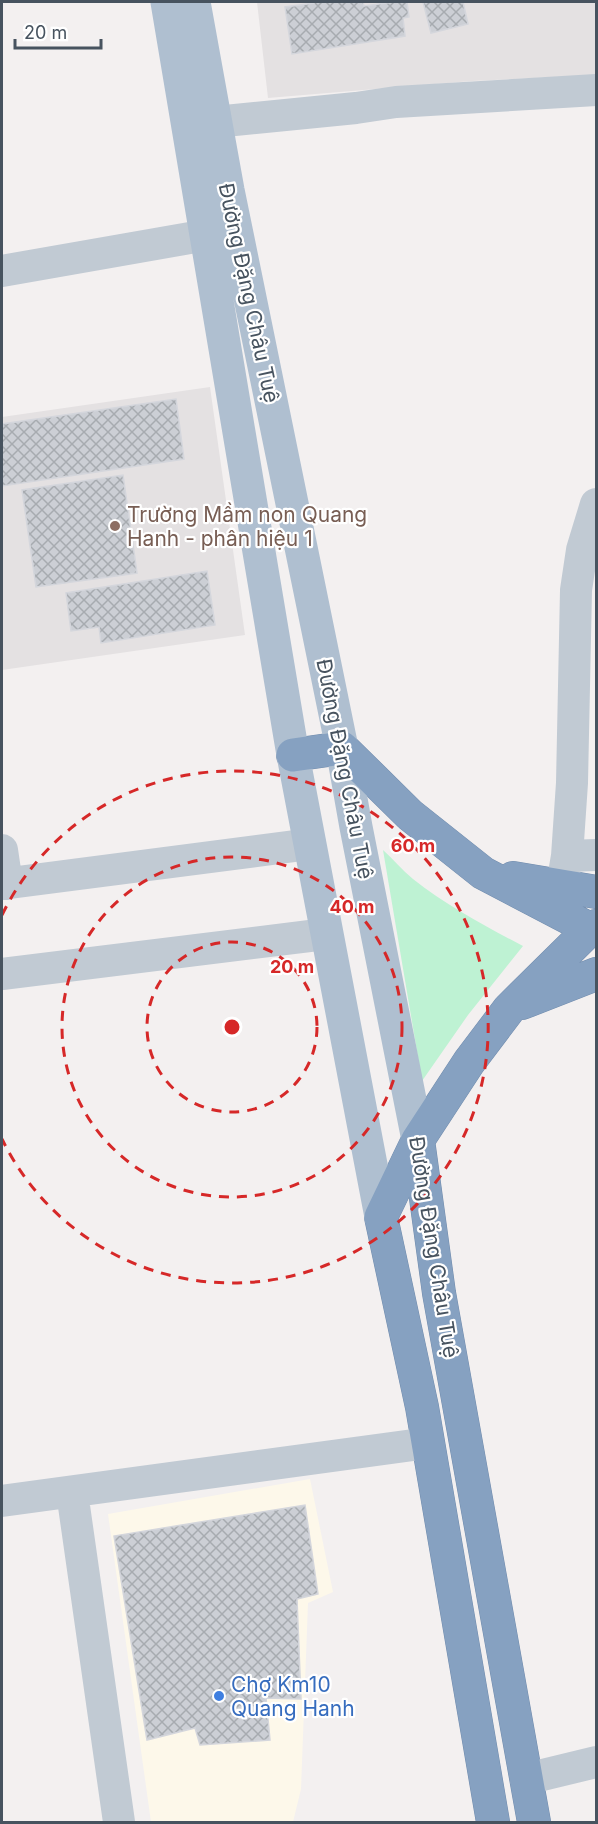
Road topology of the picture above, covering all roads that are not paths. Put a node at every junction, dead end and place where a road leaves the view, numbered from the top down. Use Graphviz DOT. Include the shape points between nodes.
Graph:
graph roads {
  1 [pos="167,2"];
  2 [pos="194,2"];
  3 [pos="597,90"];
  4 [pos="215,122"];
  5 [pos="214,194"];
  6 [pos="207,235"];
  7 [pos="2,271"];
  8 [pos="597,504"];
  9 [pos="585,681"];
  10 [pos="342,748"];
  11 [pos="293,755"];
  12 [pos="310,844"];
  13 [pos="2,850"];
  14 [pos="575,866"];
  15 [pos="483,873"];
  16 [pos="4,884"];
  17 [pos="597,892"];
  18 [pos="594,928"];
  19 [pos="326,934"];
  20 [pos="2,974"];
  21 [pos="597,974"];
  22 [pos="509,1008"];
  23 [pos="418,1140"];
  24 [pos="381,1217"];
  25 [pos="428,1443"];
  26 [pos="72,1492"];
  27 [pos="2,1501"];
  28 [pos="597,1762"];
  29 [pos="526,1779"];
  30 [pos="119,1822"];
  31 [pos="493,1822"];
  32 [pos="534,1822"];
  1 -- 5 [label="main road, Đường Đặng Châu Tuệ"];
  2 -- 4 [label="main road, Đường Đặng Châu Tuệ"];
  3 -- 4 [label="street" via="396,102"];
  4 -- 5 [label="main road, Đường Đặng Châu Tuệ"];
  5 -- 6 [label="main road, Đường Đặng Châu Tuệ"];
  5 -- 10 [label="main road, Đường Đặng Châu Tuệ"];
  6 -- 7 [label="street"];
  6 -- 11 [label="main road, Đường Đặng Châu Tuệ"];
  8 -- 9 [label="street" via="582,550 576,590"];
  9 -- 14 [label="street" via="572,783"];
  10 -- 11 [label="highway"];
  10 -- 15 [label="highway" via="410,815"];
  10 -- 23 [label="main road, Đường Đặng Châu Tuệ"];
  11 -- 12 [label="main road, Đường Đặng Châu Tuệ"];
  12 -- 16 [label="street"];
  12 -- 19 [label="main road, Đường Đặng Châu Tuệ"];
  13 -- 16 [label="street"];
  14 -- 15 [label="highway"];
  14 -- 17 [label="highway"];
  15 -- 18 [label="highway"];
  18 -- 22 [label="highway"];
  19 -- 20 [label="street"];
  19 -- 24 [label="main road, Đường Đặng Châu Tuệ"];
  21 -- 22 [label="highway"];
  22 -- 23 [label="highway"];
  23 -- 24 [label="highway"];
  23 -- 29 [label="highway, Đường Đặng Châu Tuệ" via="439,1293"];
  24 -- 25 [label="highway, Đường Đặng Châu Tuệ"];
  25 -- 26 [label="street"];
  25 -- 31 [label="highway, Đường Đặng Châu Tuệ"];
  26 -- 27 [label="street"];
  26 -- 30 [label="street"];
  28 -- 29 [label="street"];
  29 -- 32 [label="highway, Đường Đặng Châu Tuệ"];
}
